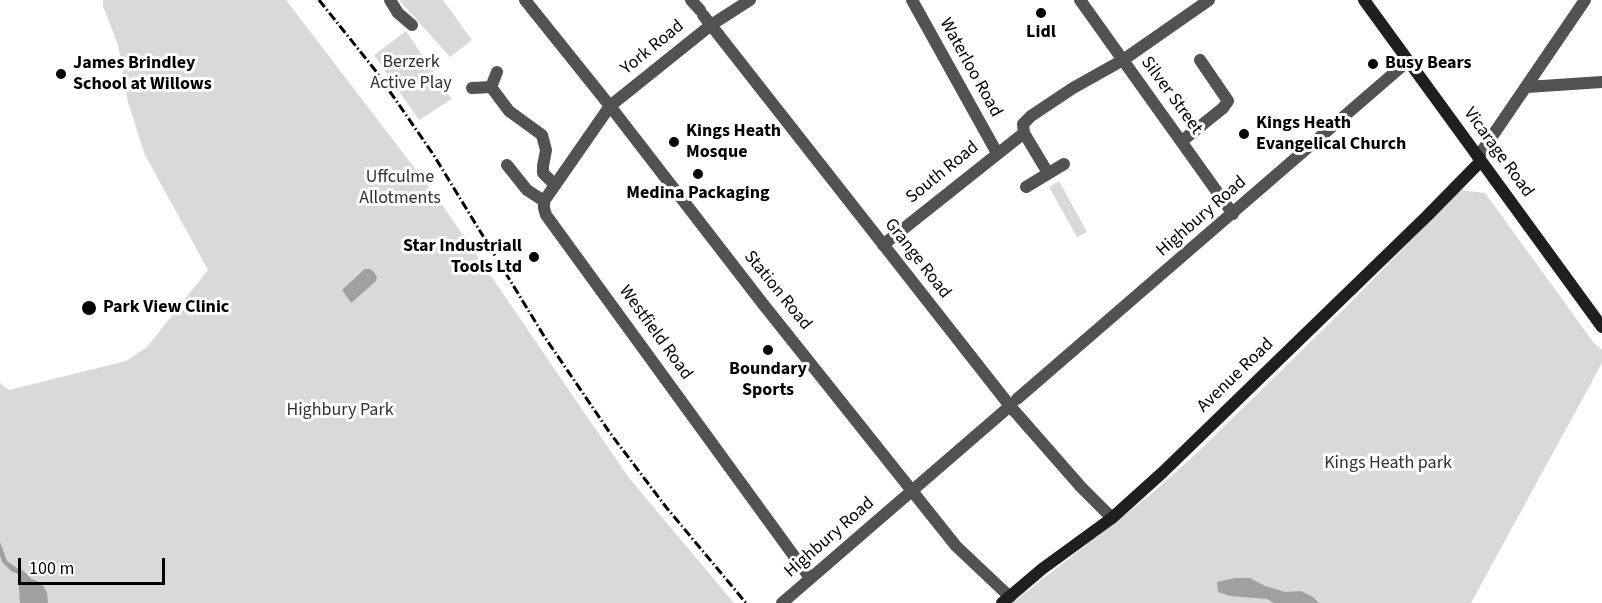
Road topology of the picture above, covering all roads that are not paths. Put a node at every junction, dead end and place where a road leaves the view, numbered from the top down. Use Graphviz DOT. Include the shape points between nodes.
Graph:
graph roads {
  1 [pos="390,0"];
  2 [pos="525,0"];
  3 [pos="691,0"];
  4 [pos="750,0"];
  5 [pos="912,0"];
  6 [pos="1080,0"];
  7 [pos="1209,0"];
  8 [pos="1364,0"];
  9 [pos="1585,0"];
  10 [pos="704,17"];
  11 [pos="412,25"];
  12 [pos="1123,60"];
  13 [pos="1200,60"];
  14 [pos="1408,61"];
  15 [pos="496,72"];
  16 [pos="1602,82"];
  17 [pos="491,87"];
  18 [pos="1527,87"];
  19 [pos="472,88"];
  20 [pos="610,106"];
  21 [pos="1024,133"];
  22 [pos="1182,141"];
  23 [pos="997,153"];
  24 [pos="1480,159"];
  25 [pos="1064,164"];
  26 [pos="507,165"];
  27 [pos="1048,173"];
  28 [pos="555,185"];
  29 [pos="1026,187"];
  30 [pos="544,201"];
  31 [pos="1233,214"];
  32 [pos="883,245"];
  33 [pos="1602,327"];
  34 [pos="1013,403"];
  35 [pos="912,490"];
  36 [pos="1112,518"];
  37 [pos="810,578"];
  38 [pos="1006,600"];
  39 [pos="782,603"];
  1 -- 11 [label="street" via="398,14"];
  2 -- 20 [label="street, Station Road"];
  3 -- 10 [label="street, Grange Road"];
  4 -- 10 [label="street, York Road"];
  5 -- 23 [label="street, Waterloo Road"];
  6 -- 12 [label="street, Silver Street"];
  7 -- 12 [label="street, South Road"];
  8 -- 14 [label="street, Vicarage Road"];
  9 -- 18 [label="street"];
  10 -- 20 [label="street, York Road"];
  10 -- 32 [label="street, Grange Road"];
  12 -- 21 [label="street, South Road" via="1031,116 1023,124"];
  12 -- 22 [label="street, Silver Street"];
  13 -- 22 [label="street" via="1228,101"];
  14 -- 24 [label="street, Vicarage Road"];
  14 -- 31 [label="street, Highbury Road"];
  15 -- 17 [label="street"];
  16 -- 18 [label="street"];
  17 -- 19 [label="street"];
  17 -- 28 [label="street" via="508,111 542,135 546,150 543,173"];
  18 -- 24 [label="street"];
  20 -- 28 [label="street"];
  20 -- 35 [label="street, Station Road"];
  21 -- 23 [label="street, South Road"];
  21 -- 27 [label="street"];
  22 -- 31 [label="street, Silver Street"];
  23 -- 32 [label="street, South Road"];
  24 -- 33 [label="street, Vicarage Road"];
  24 -- 36 [label="street, Avenue Road" via="1427,216"];
  25 -- 27 [label="street"];
  26 -- 30 [label="street" via="527,190"];
  27 -- 29 [label="street"];
  28 -- 30 [label="street"];
  30 -- 37 [label="street, Westfield Road" via="546,215"];
  31 -- 34 [label="street, Highbury Road"];
  32 -- 34 [label="street, Grange Road"];
  34 -- 35 [label="street, Highbury Road"];
  34 -- 36 [label="street, Grange Road" via="1081,487"];
  35 -- 37 [label="street, Highbury Road"];
  35 -- 38 [label="street, Station Road"];
  36 -- 38 [label="street, Avenue Road"];
  37 -- 39 [label="street, Highbury Road"];
}
